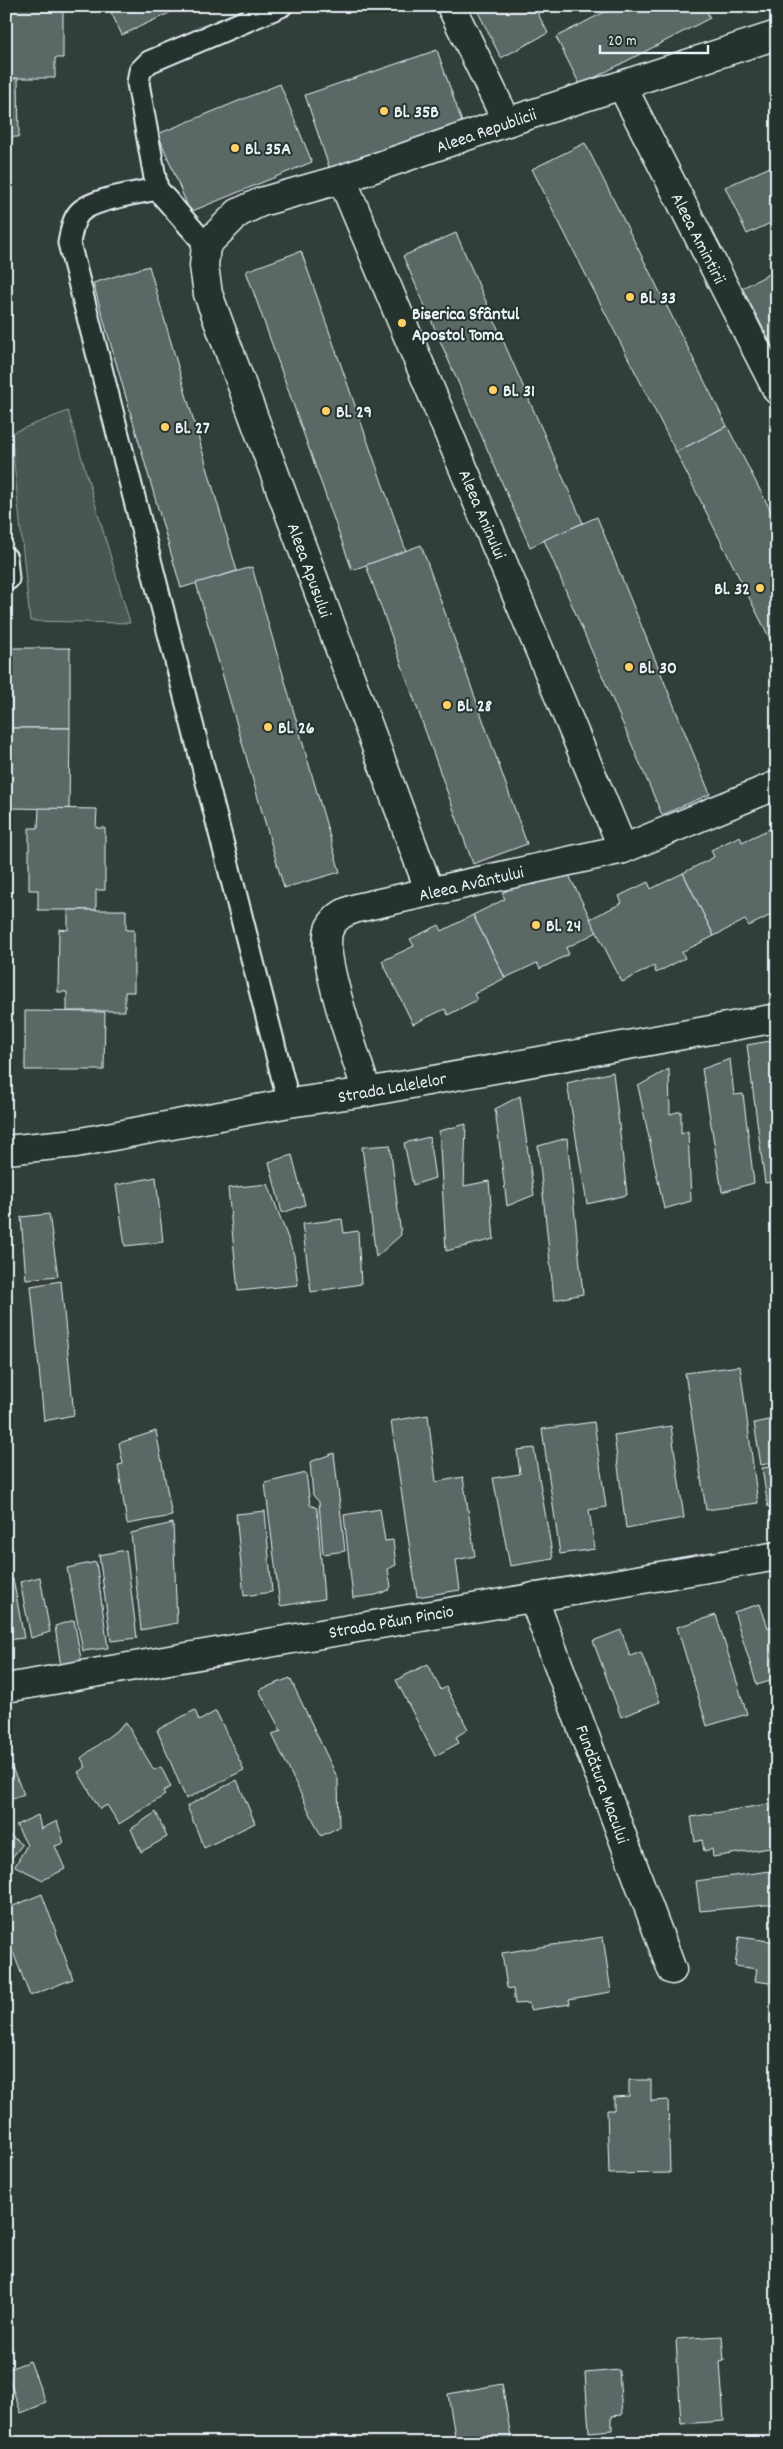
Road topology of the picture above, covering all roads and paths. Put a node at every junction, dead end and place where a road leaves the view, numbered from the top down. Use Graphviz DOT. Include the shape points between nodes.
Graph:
graph roads {
  1 [pos="281,6"];
  2 [pos="451,6"];
  3 [pos="777,35"];
  4 [pos="622,86"];
  5 [pos="507,122"];
  6 [pos="342,179"];
  7 [pos="157,189"];
  8 [pos="206,245"];
  9 [pos="777,390"];
  10 [pos="6,558"];
  11 [pos="8,580"];
  12 [pos="777,785"];
  13 [pos="623,848"];
  14 [pos="430,892"];
  15 [pos="777,1018"];
  16 [pos="367,1092"];
  17 [pos="289,1103"];
  18 [pos="6,1150"];
  19 [pos="777,1556"];
  20 [pos="533,1597"];
  21 [pos="6,1688"];
  22 [pos="672,1970"];
  1 -- 7 [label="lane" via="149,62 140,71 138,83"];
  2 -- 5 [label="street"];
  3 -- 4 [label="street, Aleea Republicii"];
  4 -- 5 [label="street, Aleea Republicii"];
  4 -- 9 [label="street, Aleea Amintirii"];
  5 -- 6 [label="street, Aleea Republicii"];
  6 -- 8 [label="street, Aleea Republicii" via="262,202 238,213"];
  6 -- 13 [label="street, Aleea Aninului"];
  7 -- 8 [label="lane"];
  7 -- 17 [label="lane" via="94,204 79,213 69,243"];
  8 -- 14 [label="street, Aleea Apusului" via="204,266 208,294"];
  10 -- 11 [label="lane"];
  12 -- 13 [label="street, Aleea Avântului"];
  13 -- 14 [label="street, Aleea Avântului"];
  14 -- 16 [label="street, Aleea Avântului" via="339,914 329,929 331,976"];
  15 -- 16 [label="street, Strada Lalelelor"];
  16 -- 17 [label="street, Strada Lalelelor"];
  17 -- 18 [label="street, Strada Lalelelor" via="76,1144"];
  19 -- 20 [label="street, Strada Păun Pincio"];
  20 -- 21 [label="street, Strada Păun Pincio"];
  20 -- 22 [label="street, Fundătura Macului"];
}
